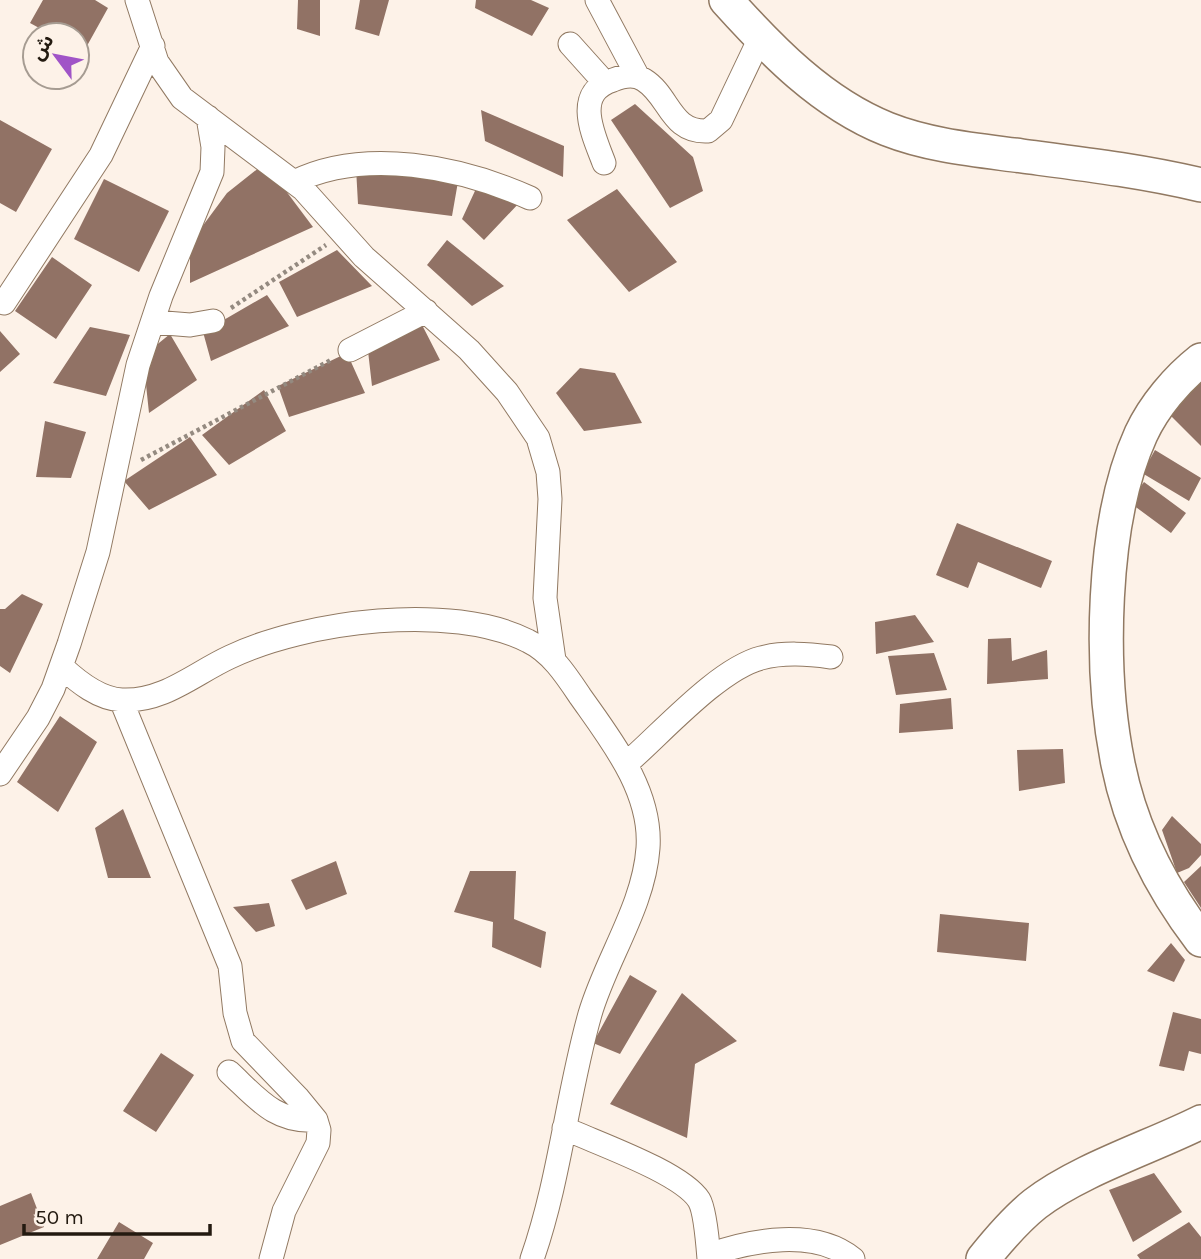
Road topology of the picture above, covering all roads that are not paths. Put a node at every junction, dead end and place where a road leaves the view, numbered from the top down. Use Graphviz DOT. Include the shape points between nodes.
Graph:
graph roads {
  1 [pos="137,0"];
  2 [pos="597,0"];
  3 [pos="726,0"];
  4 [pos="760,38"];
  5 [pos="570,44"];
  6 [pos="153,46"];
  7 [pos="638,77"];
  8 [pos="605,83"];
  9 [pos="208,117"];
  10 [pos="604,163"];
  11 [pos="294,182"];
  12 [pos="1201,185"];
  13 [pos="530,198"];
  14 [pos="4,303"];
  15 [pos="426,311"];
  16 [pos="213,321"];
  17 [pos="152,322"];
  18 [pos="351,350"];
  19 [pos="1201,360"];
  20 [pos="831,657"];
  21 [pos="554,660"];
  22 [pos="62,667"];
  23 [pos="121,700"];
  24 [pos="626,764"];
  25 [pos="0,774"];
  26 [pos="1201,940"];
  27 [pos="229,1072"];
  28 [pos="316,1120"];
  29 [pos="1201,1122"];
  30 [pos="564,1128"];
  31 [pos="709,1257"];
  32 [pos="271,1259"];
  33 [pos="532,1259"];
  34 [pos="853,1259"];
  35 [pos="983,1259"];
  1 -- 6 [label="street"];
  2 -- 7 [label="street"];
  3 -- 4 [label="main road"];
  4 -- 7 [label="street" via="720,120 708,131 690,129 675,120 651,86"];
  4 -- 12 [label="main road" via="807,81 885,128 960,148 1150,173"];
  5 -- 8 [label="street"];
  6 -- 9 [label="street" via="173,88"];
  6 -- 14 [label="street" via="101,155"];
  7 -- 8 [label="street"];
  8 -- 10 [label="street" via="592,96 588,114"];
  9 -- 11 [label="street"];
  9 -- 17 [label="street" via="212,172"];
  11 -- 13 [label="street" via="343,164 370,163 455,171 496,182"];
  11 -- 15 [label="street" via="341,234"];
  15 -- 18 [label="street"];
  15 -- 21 [label="street" via="506,392 538,438 550,499 545,598"];
  16 -- 17 [label="street" via="190,326"];
  17 -- 22 [label="street" via="138,365 98,552"];
  19 -- 26 [label="main road" via="1164,397 1142,432 1115,528 1108,616 1111,720 1118,765 1154,869"];
  20 -- 24 [label="street" via="786,655 741,666 719,680"];
  21 -- 23 [label="street" via="529,641 493,628 452,621 381,622 266,643 229,657 173,689"];
  21 -- 24 [label="street"];
  22 -- 23 [label="street" via="97,694"];
  22 -- 25 [label="street" via="38,718"];
  23 -- 28 [label="street" via="230,966 243,1041"];
  24 -- 30 [label="street" via="644,809 649,847 640,890 591,1012"];
  27 -- 28 [label="street" via="274,1112 295,1121"];
  28 -- 32 [label="street" via="318,1143 284,1212"];
  29 -- 35 [label="main road" via="1037,1203"];
  30 -- 31 [label="street" via="674,1178 690,1190 701,1205"];
  30 -- 33 [label="street" via="550,1208"];
  31 -- 34 [label="street" via="734,1246 790,1240 836,1248"];
}
